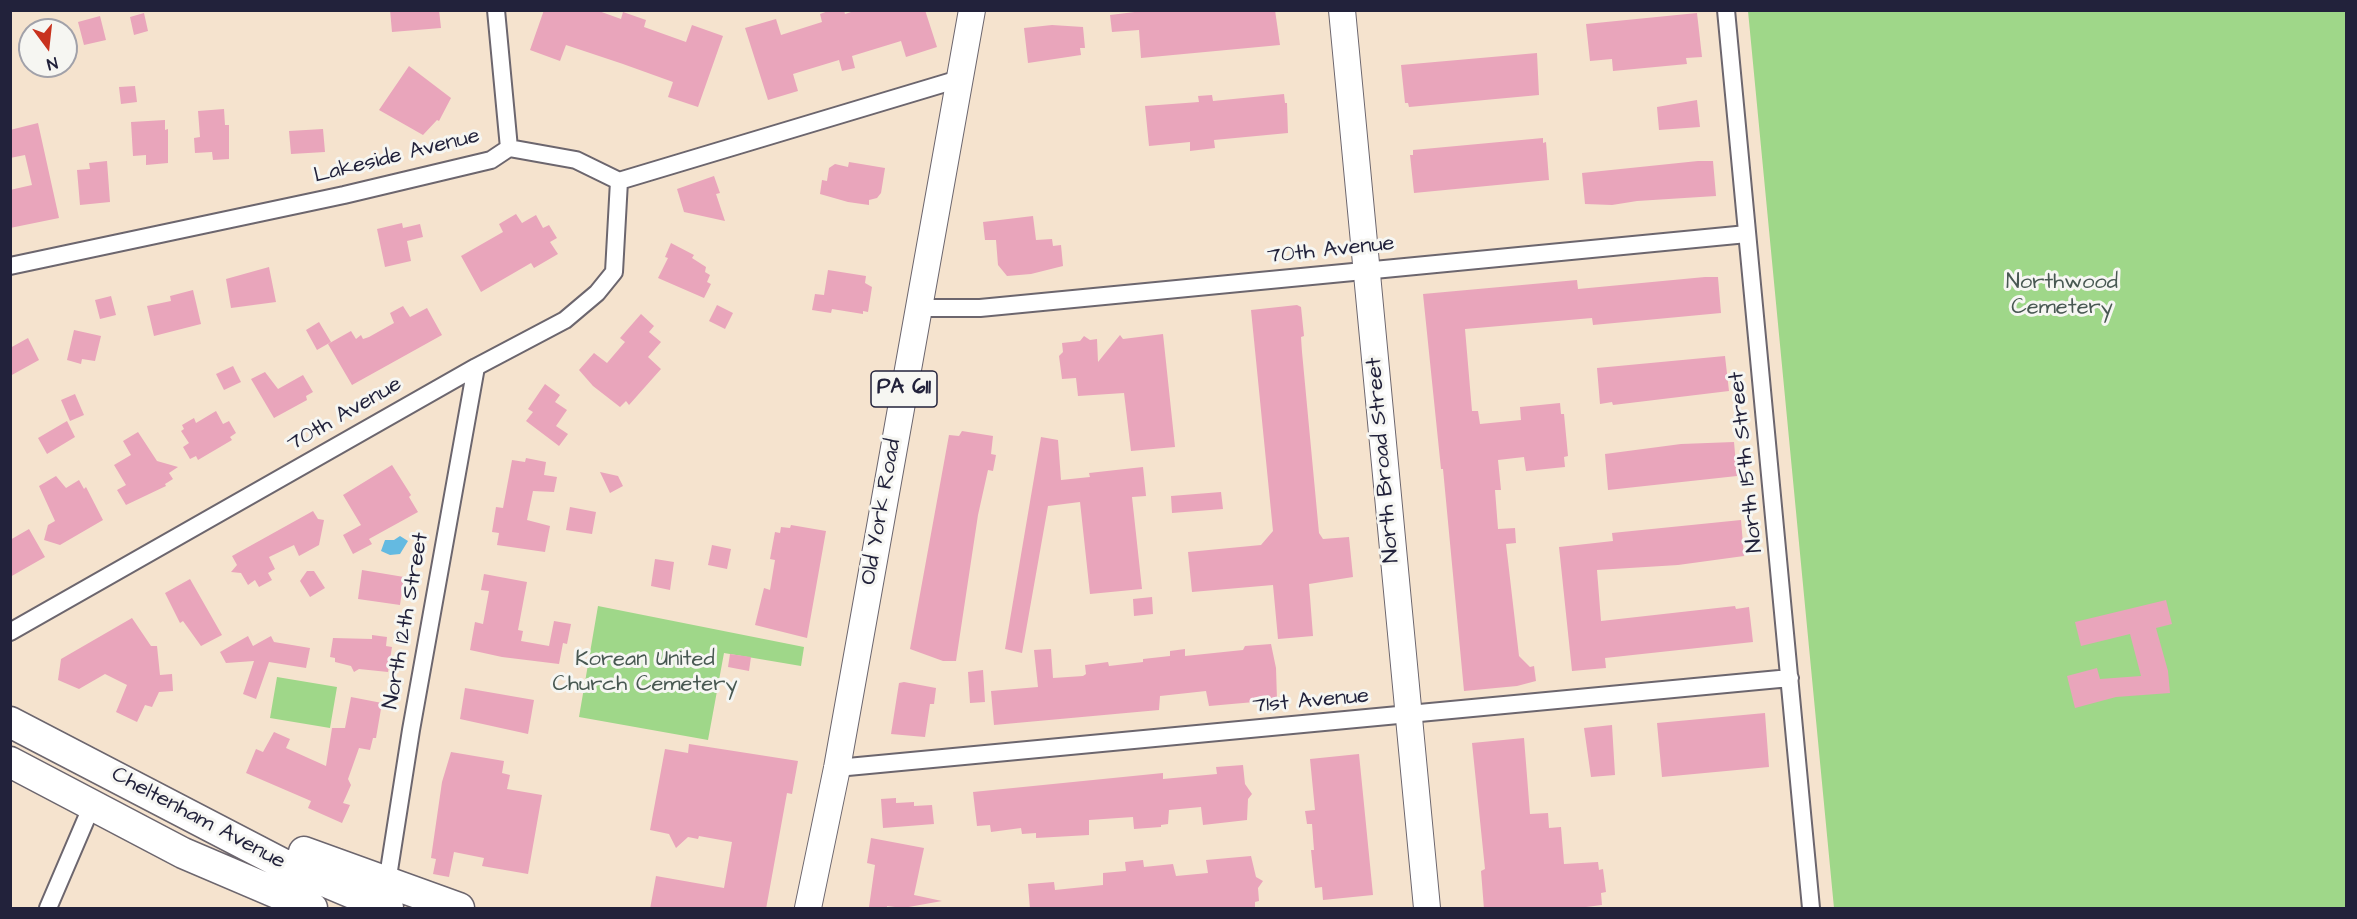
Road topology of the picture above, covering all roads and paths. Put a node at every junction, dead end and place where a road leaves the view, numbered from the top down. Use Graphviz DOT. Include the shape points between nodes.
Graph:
graph roads {
  1 [pos="496,10"];
  2 [pos="972,10"];
  3 [pos="1342,10"];
  4 [pos="1726,10"];
  5 [pos="959,79"];
  6 [pos="508,148"];
  7 [pos="619,181"];
  8 [pos="1748,234"];
  9 [pos="10,267"];
  10 [pos="1367,270"];
  11 [pos="918,308"];
  12 [pos="476,367"];
  13 [pos="10,632"];
  14 [pos="1790,678"];
  15 [pos="1409,716"];
  16 [pos="10,722"];
  17 [pos="10,762"];
  18 [pos="837,768"];
  19 [pos="93,803"];
  20 [pos="183,853"];
  21 [pos="817,872"];
  22 [pos="388,896"];
  23 [pos="48,909"];
  24 [pos="281,909"];
  25 [pos="312,909"];
  26 [pos="459,909"];
  27 [pos="808,909"];
  28 [pos="816,909"];
  29 [pos="1427,909"];
  30 [pos="1811,909"];
  1 -- 6 [label="street"];
  2 -- 5 [label="main road, Old York Road / PA 611"];
  3 -- 10 [label="main road, North Broad Street"];
  4 -- 8 [label="street, North 15th Street"];
  5 -- 7 [label="street"];
  5 -- 11 [label="main road, Old York Road / PA 611"];
  6 -- 7 [label="street, Lakeside Avenue" via="576,160"];
  6 -- 9 [label="street, Lakeside Avenue" via="491,160"];
  7 -- 12 [label="street, 70th Avenue" via="614,272 597,293 565,320"];
  8 -- 10 [label="street, 70th Avenue"];
  8 -- 14 [label="street, North 15th Street"];
  10 -- 11 [label="street, 70th Avenue" via="980,308"];
  10 -- 15 [label="main road, North Broad Street"];
  11 -- 18 [label="main road, Old York Road / PA 611"];
  12 -- 13 [label="street, 70th Avenue"];
  12 -- 22 [label="street, North 12th Street" via="411,730"];
  14 -- 15 [label="street, 71st Avenue"];
  14 -- 30 [label="street, North 15th Street"];
  15 -- 18 [label="street, 71st Avenue"];
  15 -- 29 [label="main road, North Broad Street"];
  16 -- 22 [label="highway, Cheltenham Avenue" via="158,798"];
  17 -- 19 [label="highway, Cheltenham Avenue"];
  18 -- 21 [label="main road, Old York Road / PA 611"];
  19 -- 20 [label="highway, Cheltenham Avenue"];
  19 -- 23 [label="street"];
  20 -- 24 [label="highway"];
  20 -- 25 [label="highway, Cheltenham Avenue"];
  21 -- 27 [label="main road, Old York Road / PA 611"];
  21 -- 28 [label="main road, Old York Road / PA 611"];
  22 -- 26 [label="highway, Cheltenham Avenue"];
}
